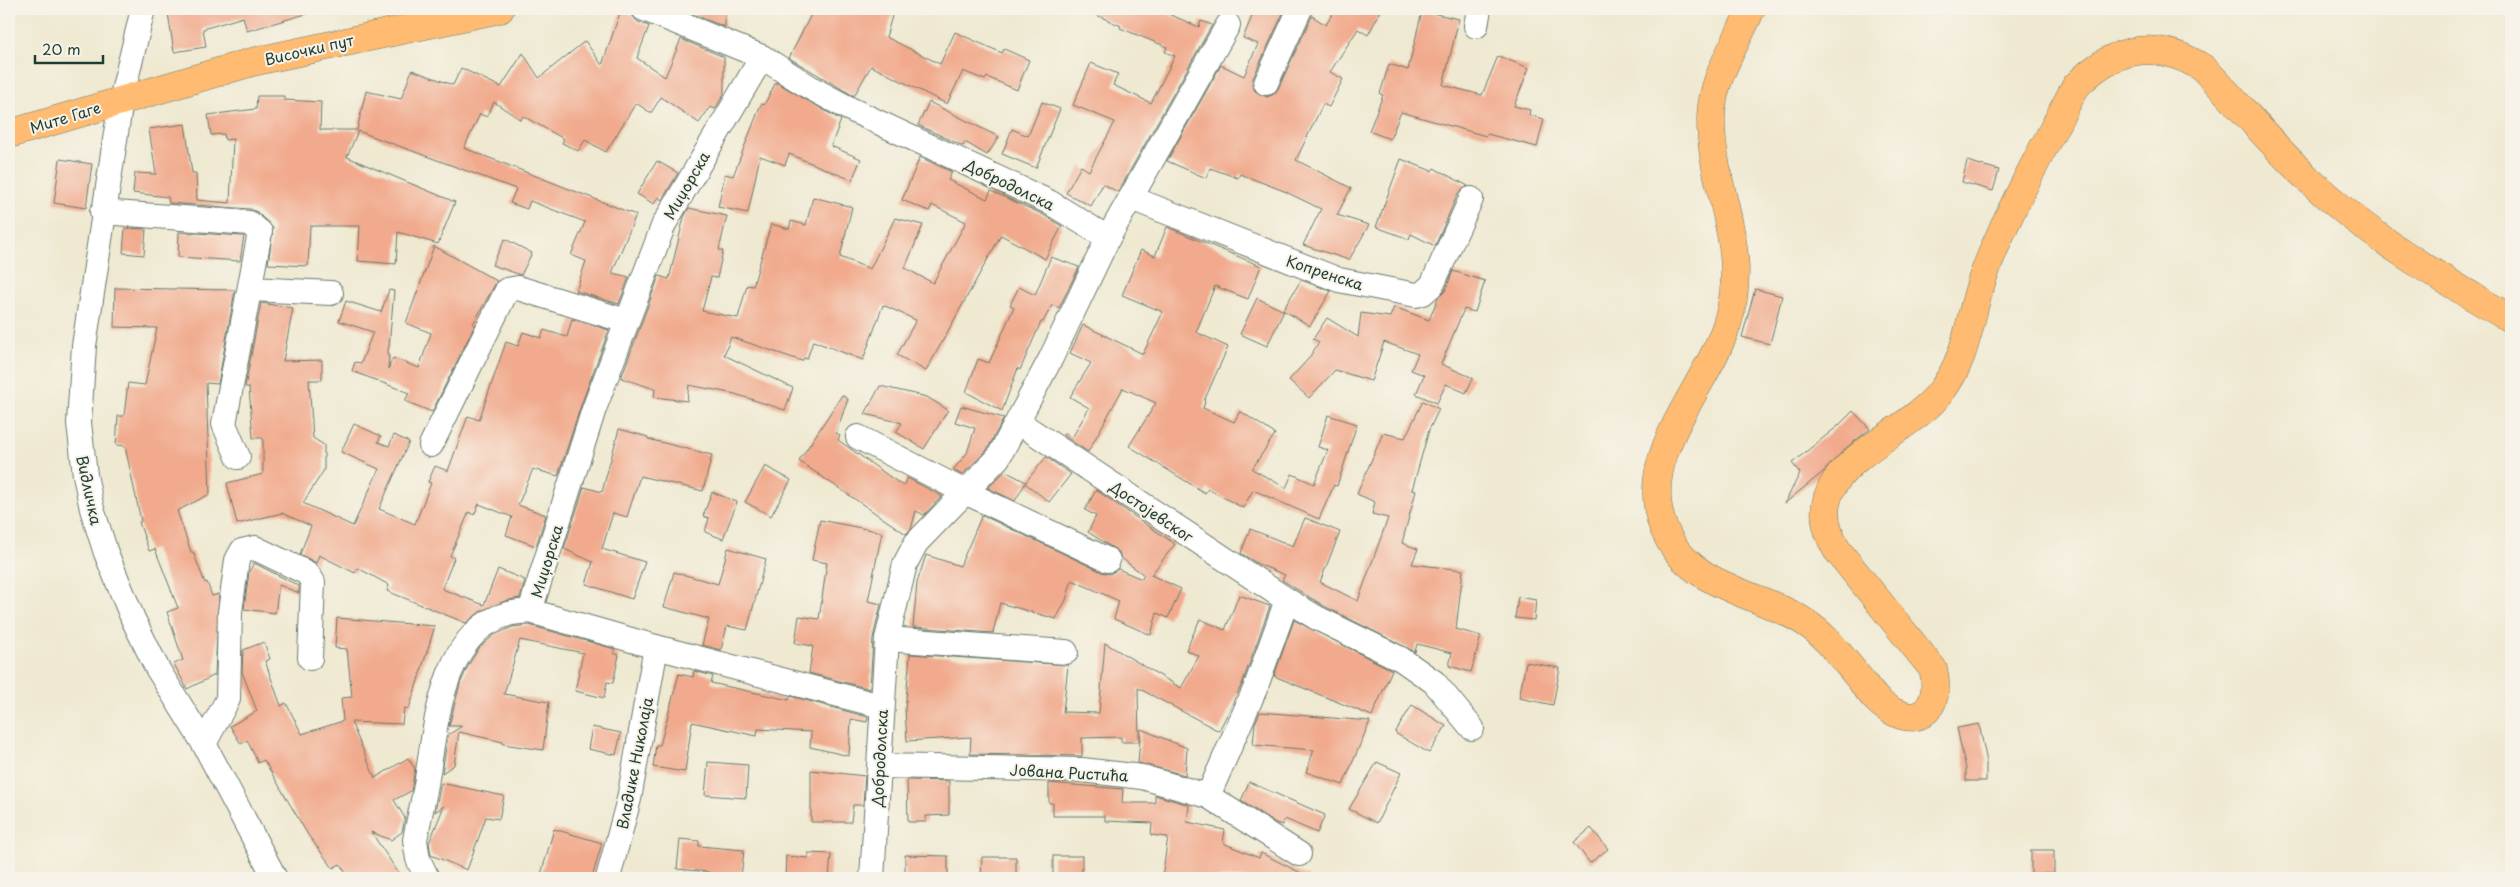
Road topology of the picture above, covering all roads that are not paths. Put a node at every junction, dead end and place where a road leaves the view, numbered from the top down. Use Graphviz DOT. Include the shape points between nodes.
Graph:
graph roads {
  1 [pos="143,9"];
  2 [pos="500,9"];
  3 [pos="644,9"];
  4 [pos="1300,9"];
  5 [pos="1751,9"];
  6 [pos="1228,25"];
  7 [pos="762,57"];
  8 [pos="1266,83"];
  9 [pos="121,100"];
  10 [pos="9,134"];
  11 [pos="1131,198"];
  12 [pos="1471,199"];
  13 [pos="102,212"];
  14 [pos="1108,238"];
  15 [pos="251,289"];
  16 [pos="331,293"];
  17 [pos="2511,319"];
  18 [pos="626,322"];
  19 [pos="1018,422"];
  20 [pos="858,437"];
  21 [pos="431,445"];
  22 [pos="238,458"];
  23 [pos="965,492"];
  24 [pos="1108,560"];
  25 [pos="1287,600"];
  26 [pos="530,611"];
  27 [pos="887,639"];
  28 [pos="656,647"];
  29 [pos="1066,652"];
  30 [pos="310,658"];
  31 [pos="881,706"];
  32 [pos="1472,728"];
  33 [pos="204,744"];
  34 [pos="880,766"];
  35 [pos="1208,796"];
  36 [pos="1298,854"];
  37 [pos="275,878"];
  38 [pos="427,878"];
  39 [pos="608,878"];
  40 [pos="872,878"];
  1 -- 9 [label="street, Видличка"];
  2 -- 9 [label="main road, Височки пут" via="252,62"];
  3 -- 7 [label="street, Добродолска"];
  4 -- 8 [label="street"];
  5 -- 17 [label="main road" via="1724,66 1711,115 1712,142 1734,242 1734,295 1727,325 1667,444 1656,486 1657,504 1670,542 1684,560 1700,572 1807,623 1839,654 1879,702 1893,712 1905,716 1918,715 1929,708 1936,694 1933,669 1837,550 1825,522 1828,495 1841,472 1913,419 1939,394 1960,361 1983,278 2002,230 2076,86 2106,60 2147,49 2168,52 2203,68 2308,178 2342,208 2424,267"];
  6 -- 11 [label="street"];
  7 -- 14 [label="street, Добродолска" via="850,109 1049,202"];
  7 -- 18 [label="street, Миџорска" via="664,224"];
  9 -- 10 [label="main road, Мите Гаге"];
  9 -- 13 [label="street, Видличка"];
  11 -- 12 [label="street, Копренска" via="1339,280 1416,295 1432,285"];
  11 -- 14 [label="street"];
  13 -- 15 [label="street" via="254,225 260,236"];
  13 -- 33 [label="street, Видличка" via="80,386 80,438 85,475 106,553 133,619 157,668"];
  14 -- 19 [label="street, Добродолска"];
  15 -- 16 [label="street"];
  15 -- 22 [label="street" via="224,424"];
  18 -- 21 [label="street" via="514,288 507,290"];
  18 -- 26 [label="street, Миџорска" via="594,409"];
  19 -- 23 [label="street, Добродолска" via="998,458"];
  19 -- 25 [label="street, Достојевског"];
  20 -- 23 [label="street"];
  23 -- 24 [label="street"];
  23 -- 27 [label="street, Добродолска" via="916,543 905,564"];
  25 -- 32 [label="street, Достојевског" via="1401,659 1434,682"];
  25 -- 35 [label="street" via="1255,689"];
  26 -- 28 [label="street"];
  26 -- 38 [label="street, Миџорска" via="506,614 484,625 456,659 442,692 415,840 418,858"];
  27 -- 29 [label="street"];
  27 -- 31 [label="street, Добродолска"];
  28 -- 31 [label="street"];
  28 -- 39 [label="street, Владике Николаја" via="629,799"];
  30 -- 33 [label="street" via="313,582 307,573 255,548 242,551 237,560 230,612 228,699"];
  31 -- 34 [label="street, Добродолска"];
  33 -- 37 [label="street, Видличка"];
  34 -- 35 [label="street, Јована Ристића" via="1112,772 1175,785"];
  34 -- 40 [label="street, Добродолска"];
  35 -- 36 [label="street, Јована Ристића"];
}
